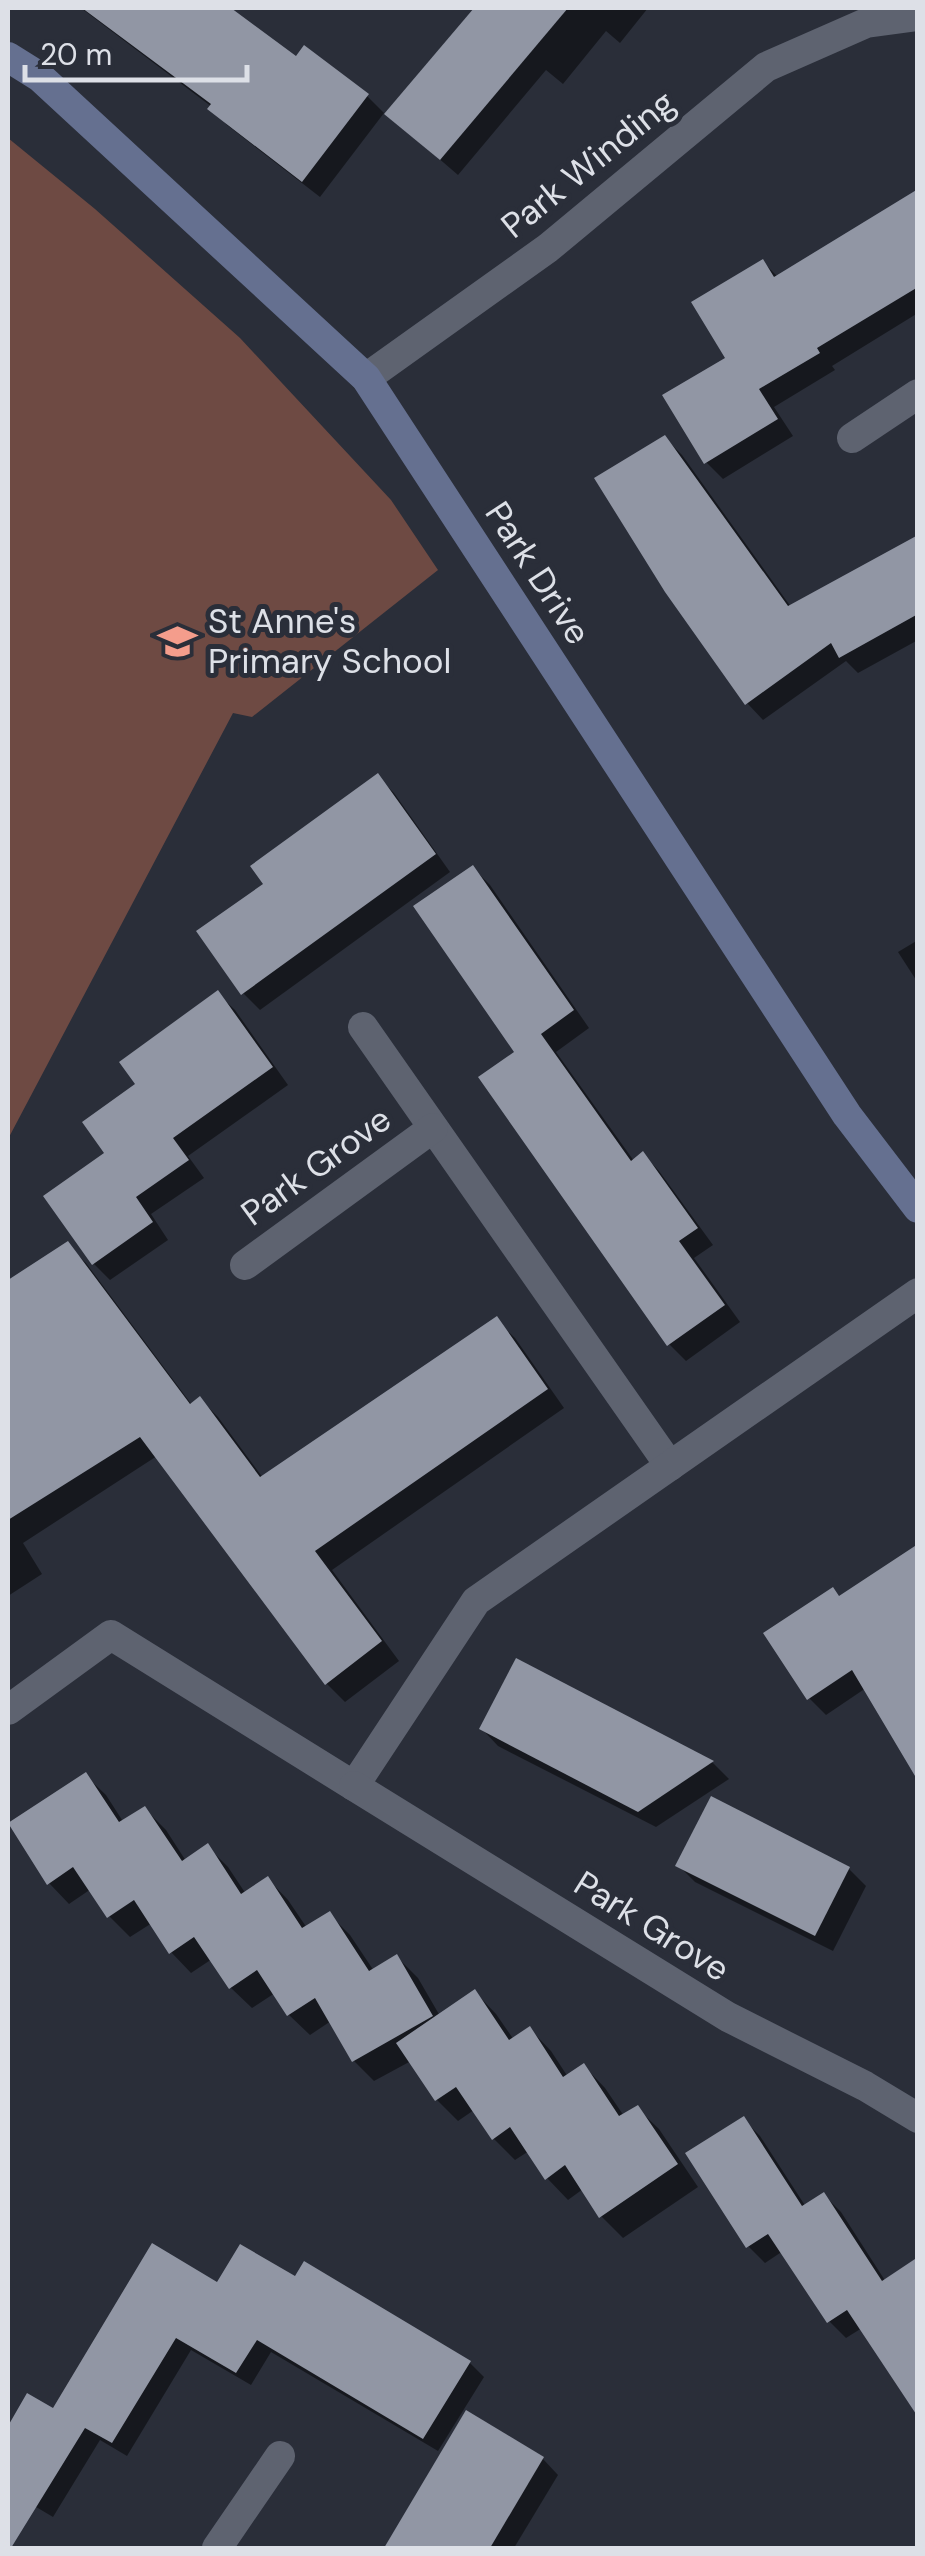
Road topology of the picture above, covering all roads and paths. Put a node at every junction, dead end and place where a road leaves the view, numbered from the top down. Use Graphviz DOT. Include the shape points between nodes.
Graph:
graph roads {
  1 [pos="861,16"];
  2 [pos="918,16"];
  3 [pos="8,57"];
  4 [pos="366,378"];
  5 [pos="918,394"];
  6 [pos="852,438"];
  7 [pos="363,1027"];
  8 [pos="432,1128"];
  9 [pos="918,1208"];
  10 [pos="244,1265"];
  11 [pos="918,1293"];
  12 [pos="670,1466"];
  13 [pos="8,1710"];
  14 [pos="354,1786"];
  15 [pos="918,2118"];
  16 [pos="280,2456"];
  17 [pos="216,2548"];
  1 -- 2 [label="street, Park Winding"];
  1 -- 4 [label="street, Park Winding" via="766,67 548,248"];
  3 -- 4 [label="street, Park Drive" via="40,77"];
  4 -- 9 [label="street, Park Drive" via="837,1099"];
  5 -- 6 [label="street"];
  7 -- 8 [label="street, Park Grove"];
  8 -- 10 [label="street, Park Grove"];
  8 -- 12 [label="street, Park Grove"];
  11 -- 12 [label="street"];
  12 -- 14 [label="street" via="476,1601"];
  13 -- 14 [label="street, Park Grove" via="111,1636"];
  14 -- 15 [label="street, Park Grove" via="728,2017"];
  16 -- 17 [label="street"];
}
